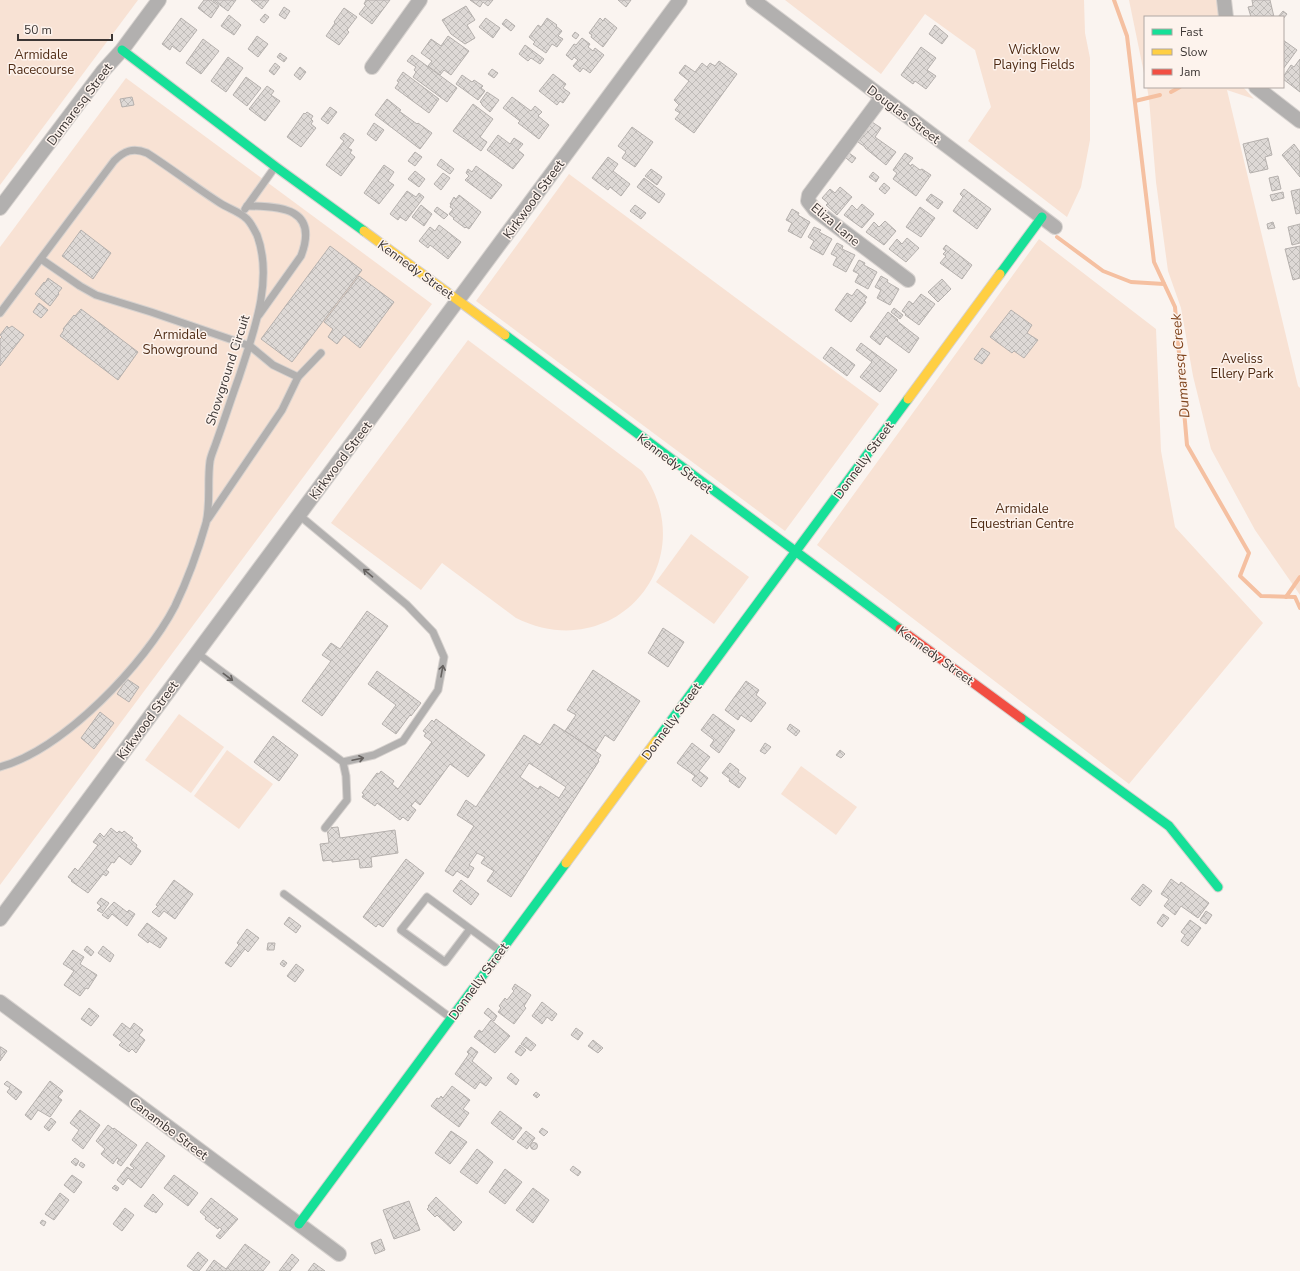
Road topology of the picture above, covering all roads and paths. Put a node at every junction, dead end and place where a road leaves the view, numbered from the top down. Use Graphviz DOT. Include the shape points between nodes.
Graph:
graph roads {
  1 [pos="159,0"];
  2 [pos="420,0"];
  3 [pos="680,0"];
  4 [pos="753,0"];
  5 [pos="1224,0"];
  6 [pos="1226,16"];
  7 [pos="122,50"];
  8 [pos="372,67"];
  9 [pos="1257,88"];
  10 [pos="882,98"];
  11 [pos="1300,121"];
  12 [pos="276,167"];
  13 [pos="247,206"];
  14 [pos="0,208"];
  15 [pos="241,214"];
  16 [pos="1042,217"];
  17 [pos="1055,226"];
  18 [pos="41,259"];
  19 [pos="908,280"];
  20 [pos="458,301"];
  21 [pos="0,314"];
  22 [pos="258,317"];
  23 [pos="250,346"];
  24 [pos="321,353"];
  25 [pos="298,377"];
  26 [pos="299,515"];
  27 [pos="206,520"];
  28 [pos="796,552"];
  29 [pos="197,653"];
  30 [pos="343,762"];
  31 [pos="0,767"];
  32 [pos="325,828"];
  33 [pos="1218,886"];
  34 [pos="284,894"];
  35 [pos="0,919"];
  36 [pos="470,929"];
  37 [pos="500,951"];
  38 [pos="0,1002"];
  39 [pos="451,1018"];
  40 [pos="299,1224"];
  41 [pos="339,1254"];
  1 -- 7 [label="street, Dumaresq Street"];
  2 -- 8 [label="street"];
  3 -- 20 [label="street, Kirkwood Street"];
  4 -- 10 [label="street, Douglas Street"];
  5 -- 6 [label="street"];
  7 -- 12 [label="street, Kennedy Street"];
  7 -- 14 [label="street, Dumaresq Street" via="103,71"];
  9 -- 11 [label="street"];
  10 -- 16 [label="street, Douglas Street"];
  10 -- 19 [label="street, Eliza Lane" via="809,195 808,201 816,210"];
  12 -- 13 [label="lane"];
  12 -- 20 [label="street, Kennedy Street"];
  13 -- 15 [label="lane"];
  13 -- 22 [label="lane" via="274,207 290,211 301,220 305,232 301,256"];
  15 -- 18 [label="lane, Showground Circuit" via="147,154 130,150 114,161"];
  15 -- 22 [label="lane, Showground Circuit" via="253,227 262,253 263,280"];
  16 -- 17 [label="street, Douglas Street"];
  16 -- 28 [label="street, Donnelly Street"];
  18 -- 21 [label="lane, Showground Circuit"];
  18 -- 23 [label="lane" via="96,295"];
  20 -- 26 [label="street, Kirkwood Street"];
  20 -- 28 [label="street, Kennedy Street"];
  22 -- 23 [label="lane, Showground Circuit"];
  23 -- 25 [label="lane" via="273,365"];
  23 -- 27 [label="lane, Showground Circuit" via="210,460"];
  24 -- 25 [label="lane"];
  25 -- 27 [label="lane" via="282,410"];
  26 -- 29 [label="street, Kirkwood Street"];
  30 -- 26 [label="lane, one-way" via="374,755 403,740 438,690 444,657 433,632 407,605"];
  27 -- 31 [label="lane, Showground Circuit" via="197,552 174,606 156,637 136,662 81,719 54,741 30,756"];
  28 -- 33 [label="street, Kennedy Street" via="1169,826"];
  28 -- 37 [label="street, Donnelly Street"];
  29 -- 30 [label="lane, one-way"];
  29 -- 35 [label="street, Kirkwood Street"];
  30 -- 32 [label="lane" via="347,800"];
  34 -- 39 [label="lane"];
  36 -- 36 [label="lane" via="445,962 402,930 426,896"];
  36 -- 37 [label="lane"];
  37 -- 39 [label="street, Donnelly Street"];
  38 -- 40 [label="street, Canambe Street"];
  39 -- 40 [label="street, Donnelly Street"];
  40 -- 41 [label="street, Canambe Street"];
}
